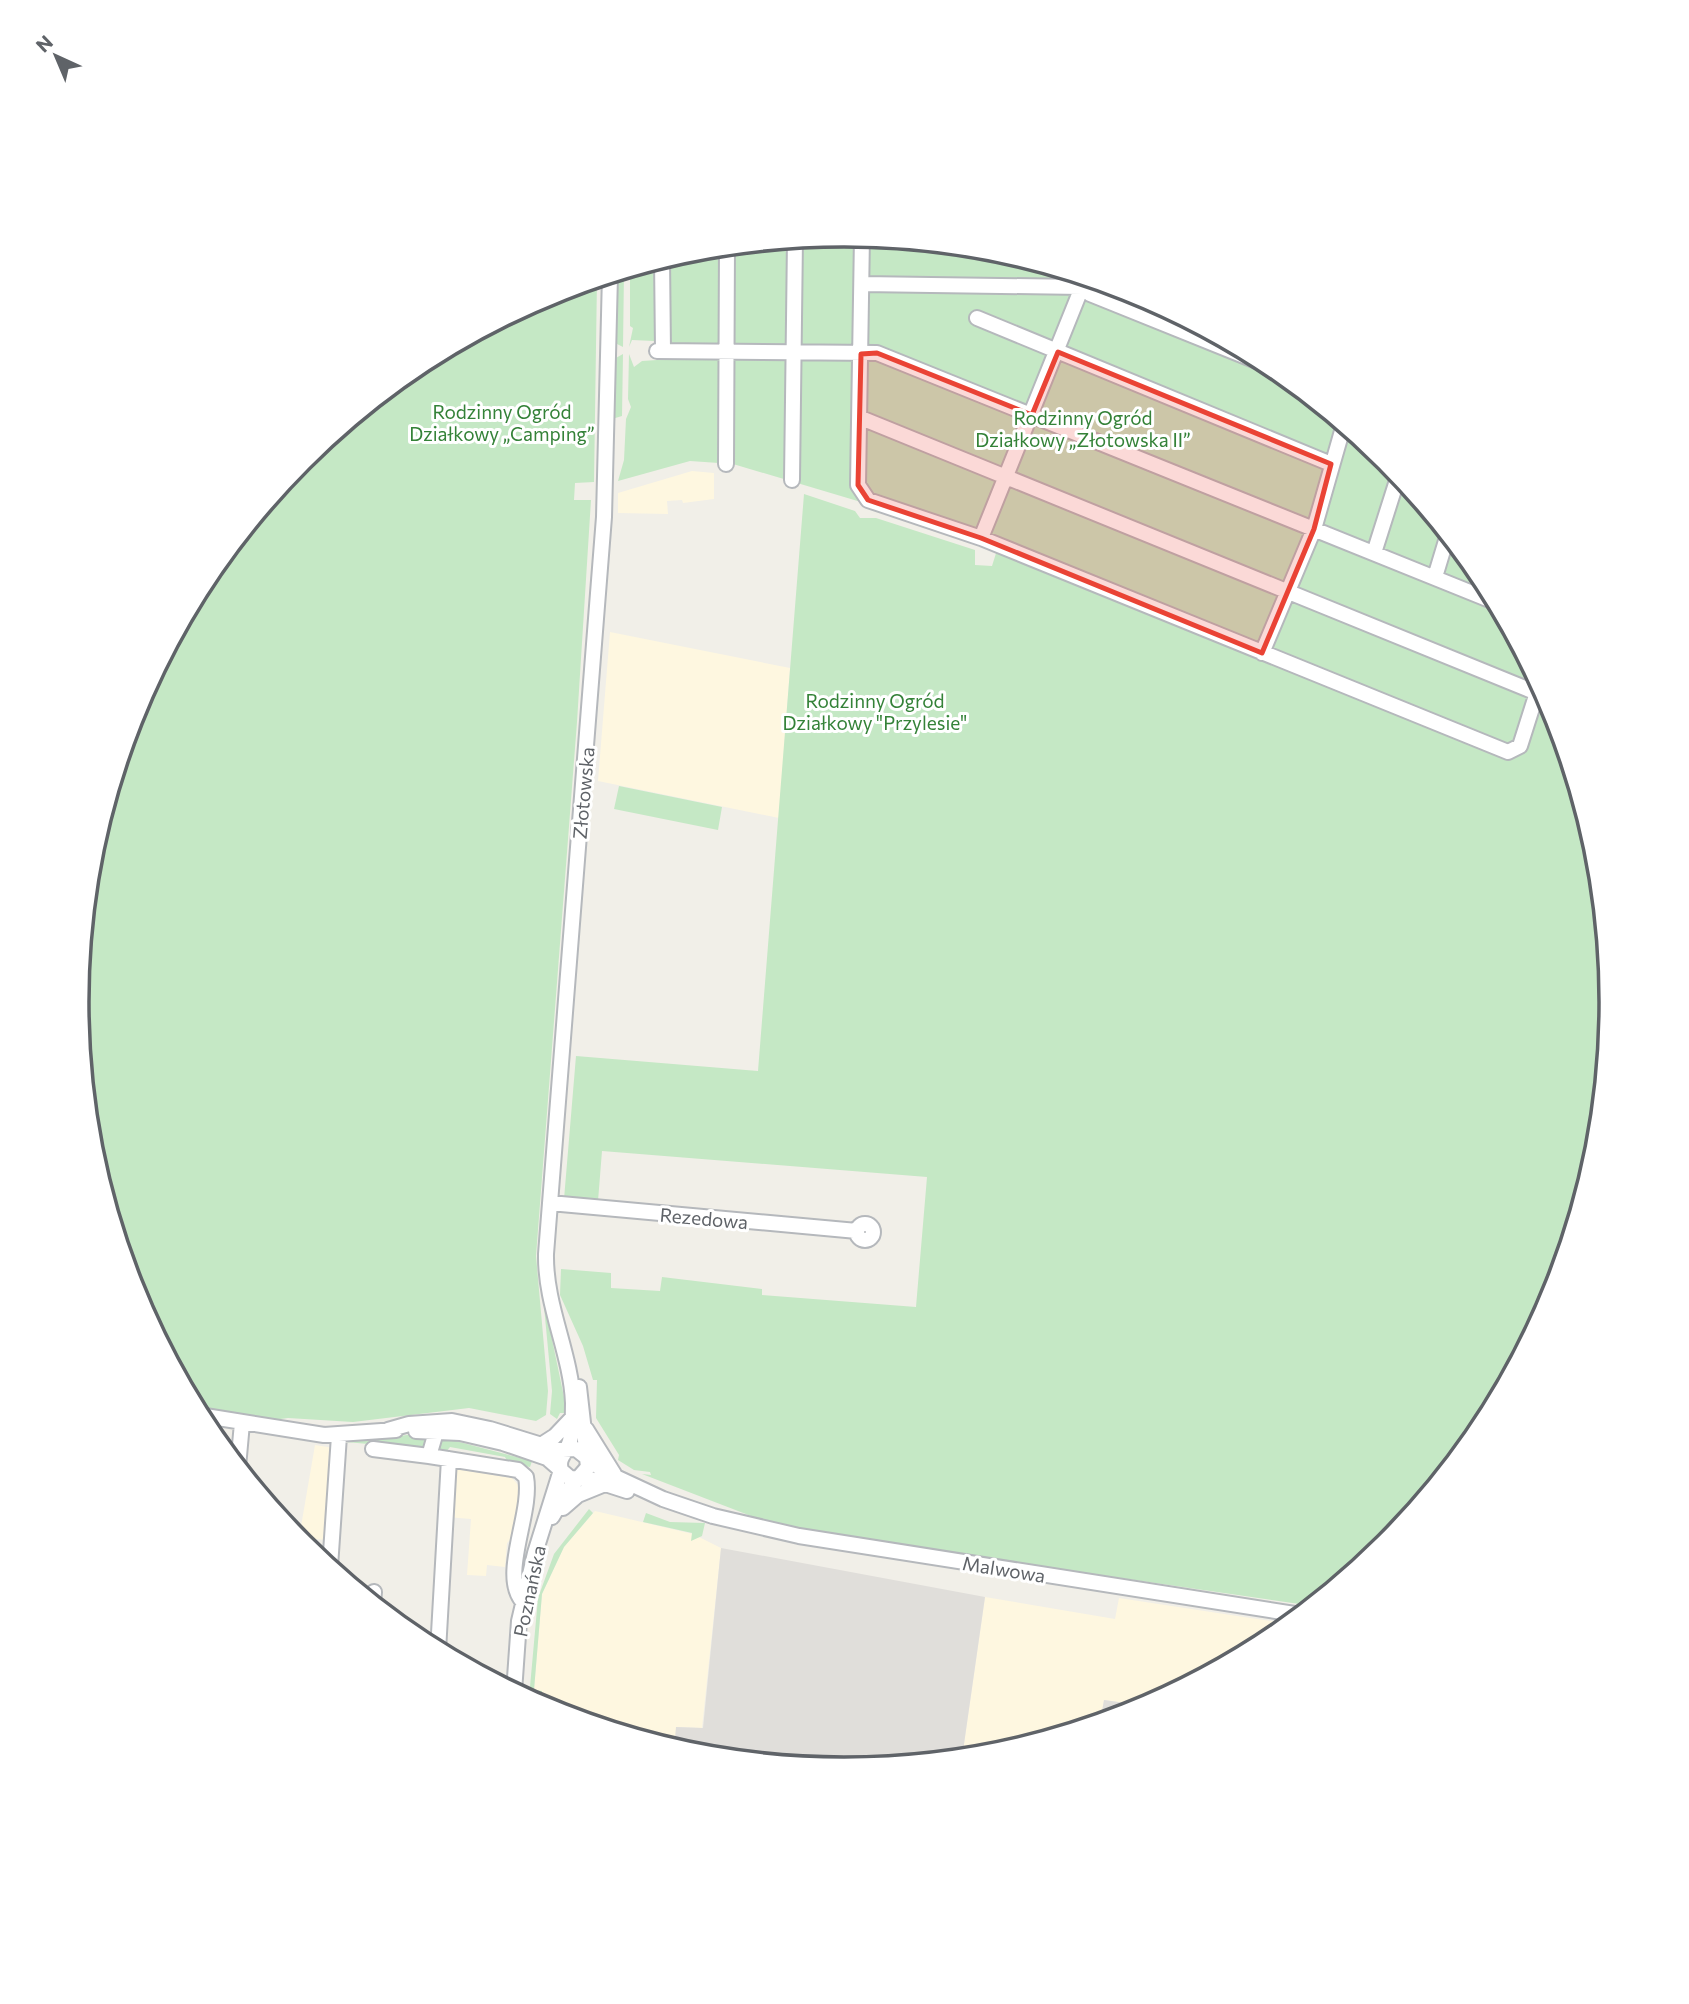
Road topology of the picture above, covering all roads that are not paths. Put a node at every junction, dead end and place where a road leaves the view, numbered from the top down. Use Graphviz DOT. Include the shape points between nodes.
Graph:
graph roads {
  1 [pos="862,247"];
  2 [pos="795,248"];
  3 [pos="727,256"];
  4 [pos="662,269"];
  5 [pos="1072,282"];
  6 [pos="610,285"];
  7 [pos="862,285"];
  8 [pos="1081,285"];
  9 [pos="1085,286"];
  10 [pos="977,318"];
  11 [pos="1215,344"];
  12 [pos="725,352"];
  13 [pos="1058,352"];
  14 [pos="793,353"];
  15 [pos="860,354"];
  16 [pos="1032,415"];
  17 [pos="860,418"];
  18 [pos="1341,433"];
  19 [pos="726,464"];
  20 [pos="1331,464"];
  21 [pos="1006,477"];
  22 [pos="792,480"];
  23 [pos="1395,486"];
  24 [pos="1314,528"];
  25 [pos="981,538"];
  26 [pos="1445,544"];
  27 [pos="1374,553"];
  28 [pos="1435,577"];
  29 [pos="1288,591"];
  30 [pos="1481,596"];
  31 [pos="1262,653"];
  32 [pos="1529,685"];
  33 [pos="1535,697"];
  34 [pos="550,1203"];
  35 [pos="857,1231"];
  36 [pos="214,1418"];
  37 [pos="578,1419"];
  38 [pos="242,1423"];
  39 [pos="438,1426"];
  40 [pos="339,1436"];
  41 [pos="373,1449"];
  42 [pos="540,1450"];
  43 [pos="565,1452"];
  44 [pos="239,1454"];
  45 [pos="429,1456"];
  46 [pos="587,1458"];
  47 [pos="449,1459"];
  48 [pos="579,1478"];
  49 [pos="557,1481"];
  50 [pos="611,1481"];
  51 [pos="544,1530"];
  52 [pos="331,1555"];
  53 [pos="523,1602"];
  54 [pos="1288,1613"];
  55 [pos="439,1638"];
  56 [pos="515,1681"];
  1 -- 7 [label="street"];
  2 -- 14 [label="street"];
  3 -- 12 [label="street"];
  4 -- 12 [label="street" via="660,351"];
  5 -- 7 [label="street"];
  6 -- 34 [label="street, Złotowska" via="604,516"];
  7 -- 15 [label="street"];
  8 -- 13 [label="street"];
  9 -- 11 [label="street" via="1090,294"];
  10 -- 13 [label="street"];
  12 -- 14 [label="street"];
  12 -- 19 [label="street"];
  13 -- 16 [label="street"];
  13 -- 20 [label="street"];
  14 -- 15 [label="street"];
  14 -- 22 [label="street"];
  15 -- 16 [label="street" via="877,353"];
  15 -- 17 [label="street"];
  16 -- 21 [label="street"];
  16 -- 24 [label="street"];
  17 -- 21 [label="street"];
  17 -- 25 [label="street" via="858,485 862,495"];
  18 -- 20 [label="street"];
  20 -- 24 [label="street"];
  21 -- 25 [label="street"];
  21 -- 29 [label="street"];
  23 -- 27 [label="street"];
  24 -- 27 [label="street"];
  24 -- 29 [label="street"];
  25 -- 31 [label="street"];
  26 -- 28 [label="street"];
  27 -- 28 [label="street"];
  28 -- 30 [label="street"];
  29 -- 31 [label="street"];
  29 -- 32 [label="street"];
  31 -- 33 [label="street" via="1508,752 1520,746"];
  34 -- 35 [label="street, Rezedowa"];
  34 -- 37 [label="street, Złotowska" via="546,1267 552,1309 579,1387"];
  36 -- 38 [label="street"];
  37 -- 42 [label="street"];
  37 -- 43 [label="street, Złotowska"];
  37 -- 46 [label="street, Złotowska"];
  37 -- 50 [label="street"];
  38 -- 40 [label="street"];
  38 -- 44 [label="street"];
  39 -- 40 [label="street"];
  39 -- 42 [label="street"];
  39 -- 45 [label="street"];
  40 -- 52 [label="street"];
  41 -- 45 [label="street"];
  42 -- 43 [label="street"];
  42 -- 49 [label="street"];
  42 -- 49 [label="street, Malwowa"];
  43 -- 46 [label="street, Malwowa" via="576,1449"];
  43 -- 49 [label="street, Poznańska"];
  45 -- 47 [label="street"];
  46 -- 48 [label="street" via="587,1469"];
  46 -- 50 [label="street, Malwowa"];
  47 -- 53 [label="street" via="518,1470 526,1477 515,1568 516,1590"];
  47 -- 55 [label="street"];
  48 -- 49 [label="street, Malwowa"];
  48 -- 50 [label="street, Malwowa"];
  48 -- 51 [label="street"];
  49 -- 51 [label="street, Poznańska"];
  50 -- 51 [label="street" via="573,1498"];
  50 -- 54 [label="street, Malwowa" via="678,1510 846,1545"];
  51 -- 53 [label="street, Poznańska"];
  53 -- 56 [label="street, Poznańska"];
}
